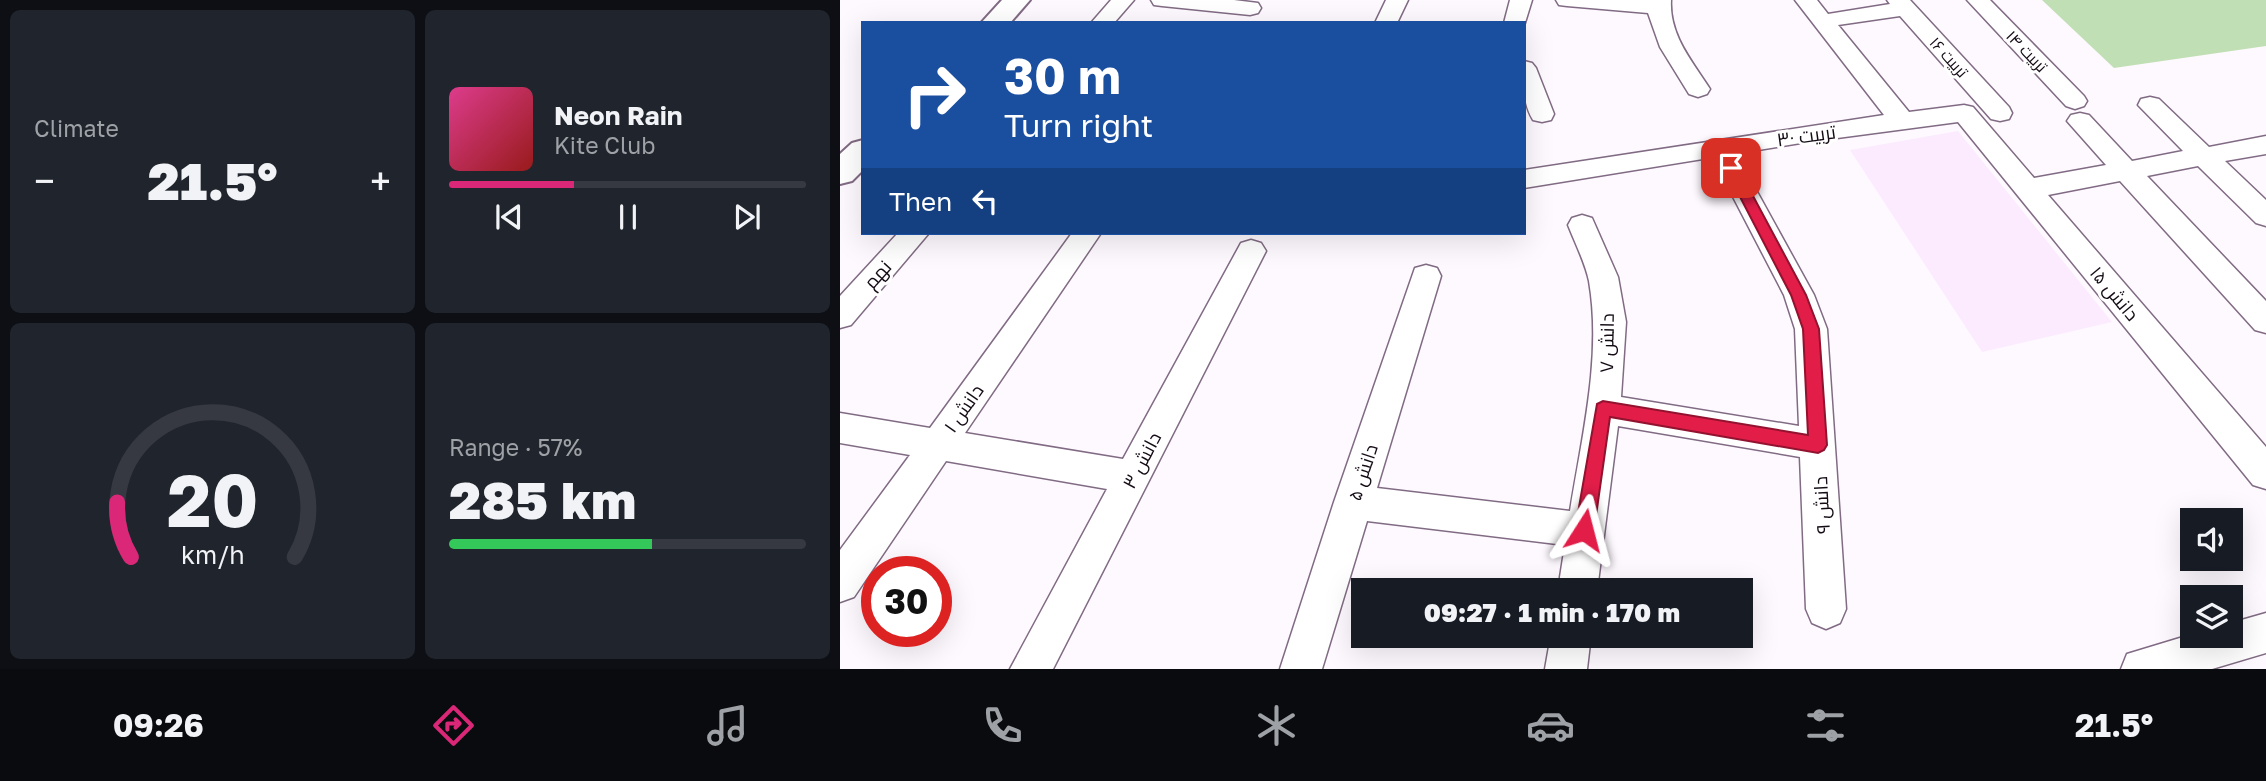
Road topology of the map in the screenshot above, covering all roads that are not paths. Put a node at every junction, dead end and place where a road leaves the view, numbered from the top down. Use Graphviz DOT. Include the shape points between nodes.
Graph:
graph roads {
  1 [pos="1017,0"];
  2 [pos="1123,0"];
  3 [pos="1162,0"];
  4 [pos="1397,0"];
  5 [pos="1521,0"];
  6 [pos="1567,0"];
  7 [pos="1806,0"];
  8 [pos="1978,0"];
  9 [pos="1659,4"];
  10 [pos="1902,4"];
  11 [pos="1248,10"];
  12 [pos="996,21"];
  13 [pos="1104,21"];
  14 [pos="1387,21"];
  15 [pos="1516,21"];
  16 [pos="1823,21"];
  17 [pos="1526,73"];
  18 [pos="1698,89"];
  19 [pos="2150,105"];
  20 [pos="1964,113"];
  21 [pos="2000,113"];
  22 [pos="1542,114"];
  23 [pos="1902,121"];
  24 [pos="2266,145"];
  25 [pos="861,154"];
  26 [pos="2204,157"];
  27 [pos="1731,168"];
  28 [pos="2126,171"];
  29 [pos="840,173"];
  30 [pos="1526,179"];
  31 [pos="2027,189"];
  32 [pos="2266,216"];
  33 [pos="1582,225"];
  34 [pos="913,235"];
  35 [pos="1086,235"];
  36 [pos="1251,251"];
  37 [pos="1426,276"];
  38 [pos="840,316"];
  39 [pos="2266,321"];
  40 [pos="1603,409"];
  41 [pos="840,428"];
  42 [pos="938,444"];
  43 [pos="1818,445"];
  44 [pos="2266,473"];
  45 [pos="1132,477"];
  46 [pos="1352,502"];
  47 [pos="1584,530"];
  48 [pos="1578,578"];
  49 [pos="840,583"];
  50 [pos="1826,609"];
  51 [pos="2266,633"];
  52 [pos="1569,648"];
  53 [pos="1031,669"];
  54 [pos="1301,669"];
  55 [pos="1566,669"];
  56 [pos="2142,669"];
  1 -- 12 [label="main road"];
  2 -- 13 [label="street"];
  3 -- 11 [label="street"];
  4 -- 14 [label="street"];
  5 -- 15 [label="street"];
  6 -- 9 [label="street"];
  7 -- 16 [label="street"];
  8 -- 28 [label="street, تربیت ۱۴"];
  9 -- 18 [label="street" via="1664,32"];
  10 -- 16 [label="street"];
  10 -- 21 [label="street, تربیت ۱۶"];
  16 -- 23 [label="street"];
  17 -- 22 [label="street"];
  19 -- 26 [label="street"];
  20 -- 23 [label="street, تربیت ۳۰"];
  20 -- 31 [label="street, دانش ۱۵"];
  23 -- 30 [label="street, تربیت ۳۰"];
  24 -- 26 [label="street"];
  25 -- 29 [label="main road"];
  26 -- 28 [label="street"];
  26 -- 32 [label="street"];
  27 -- 43 [label="street, دانش ۹" via="1799,295 1811,329"];
  28 -- 31 [label="street"];
  28 -- 39 [label="street, تربیت ۱۴"];
  31 -- 44 [label="street, دانش ۱۵"];
  33 -- 40 [label="street, دانش ۷" via="1603,277 1610,322"];
  34 -- 38 [label="street, نهم"];
  35 -- 42 [label="street, دانش ۱"];
  36 -- 45 [label="street, دانش ۳"];
  37 -- 46 [label="street, دانش ۵"];
  40 -- 43 [label="street"];
  40 -- 47 [label="street, دانش ۷"];
  41 -- 42 [label="street"];
  42 -- 45 [label="street"];
  42 -- 49 [label="street, دانش ۱"];
  43 -- 50 [label="street, دانش ۹"];
  45 -- 53 [label="street, دانش ۳"];
  46 -- 47 [label="street"];
  46 -- 54 [label="street, دانش ۵"];
  47 -- 48 [label="street, دانش ۷"];
  51 -- 56 [label="street"];
  52 -- 55 [label="street"];
}
